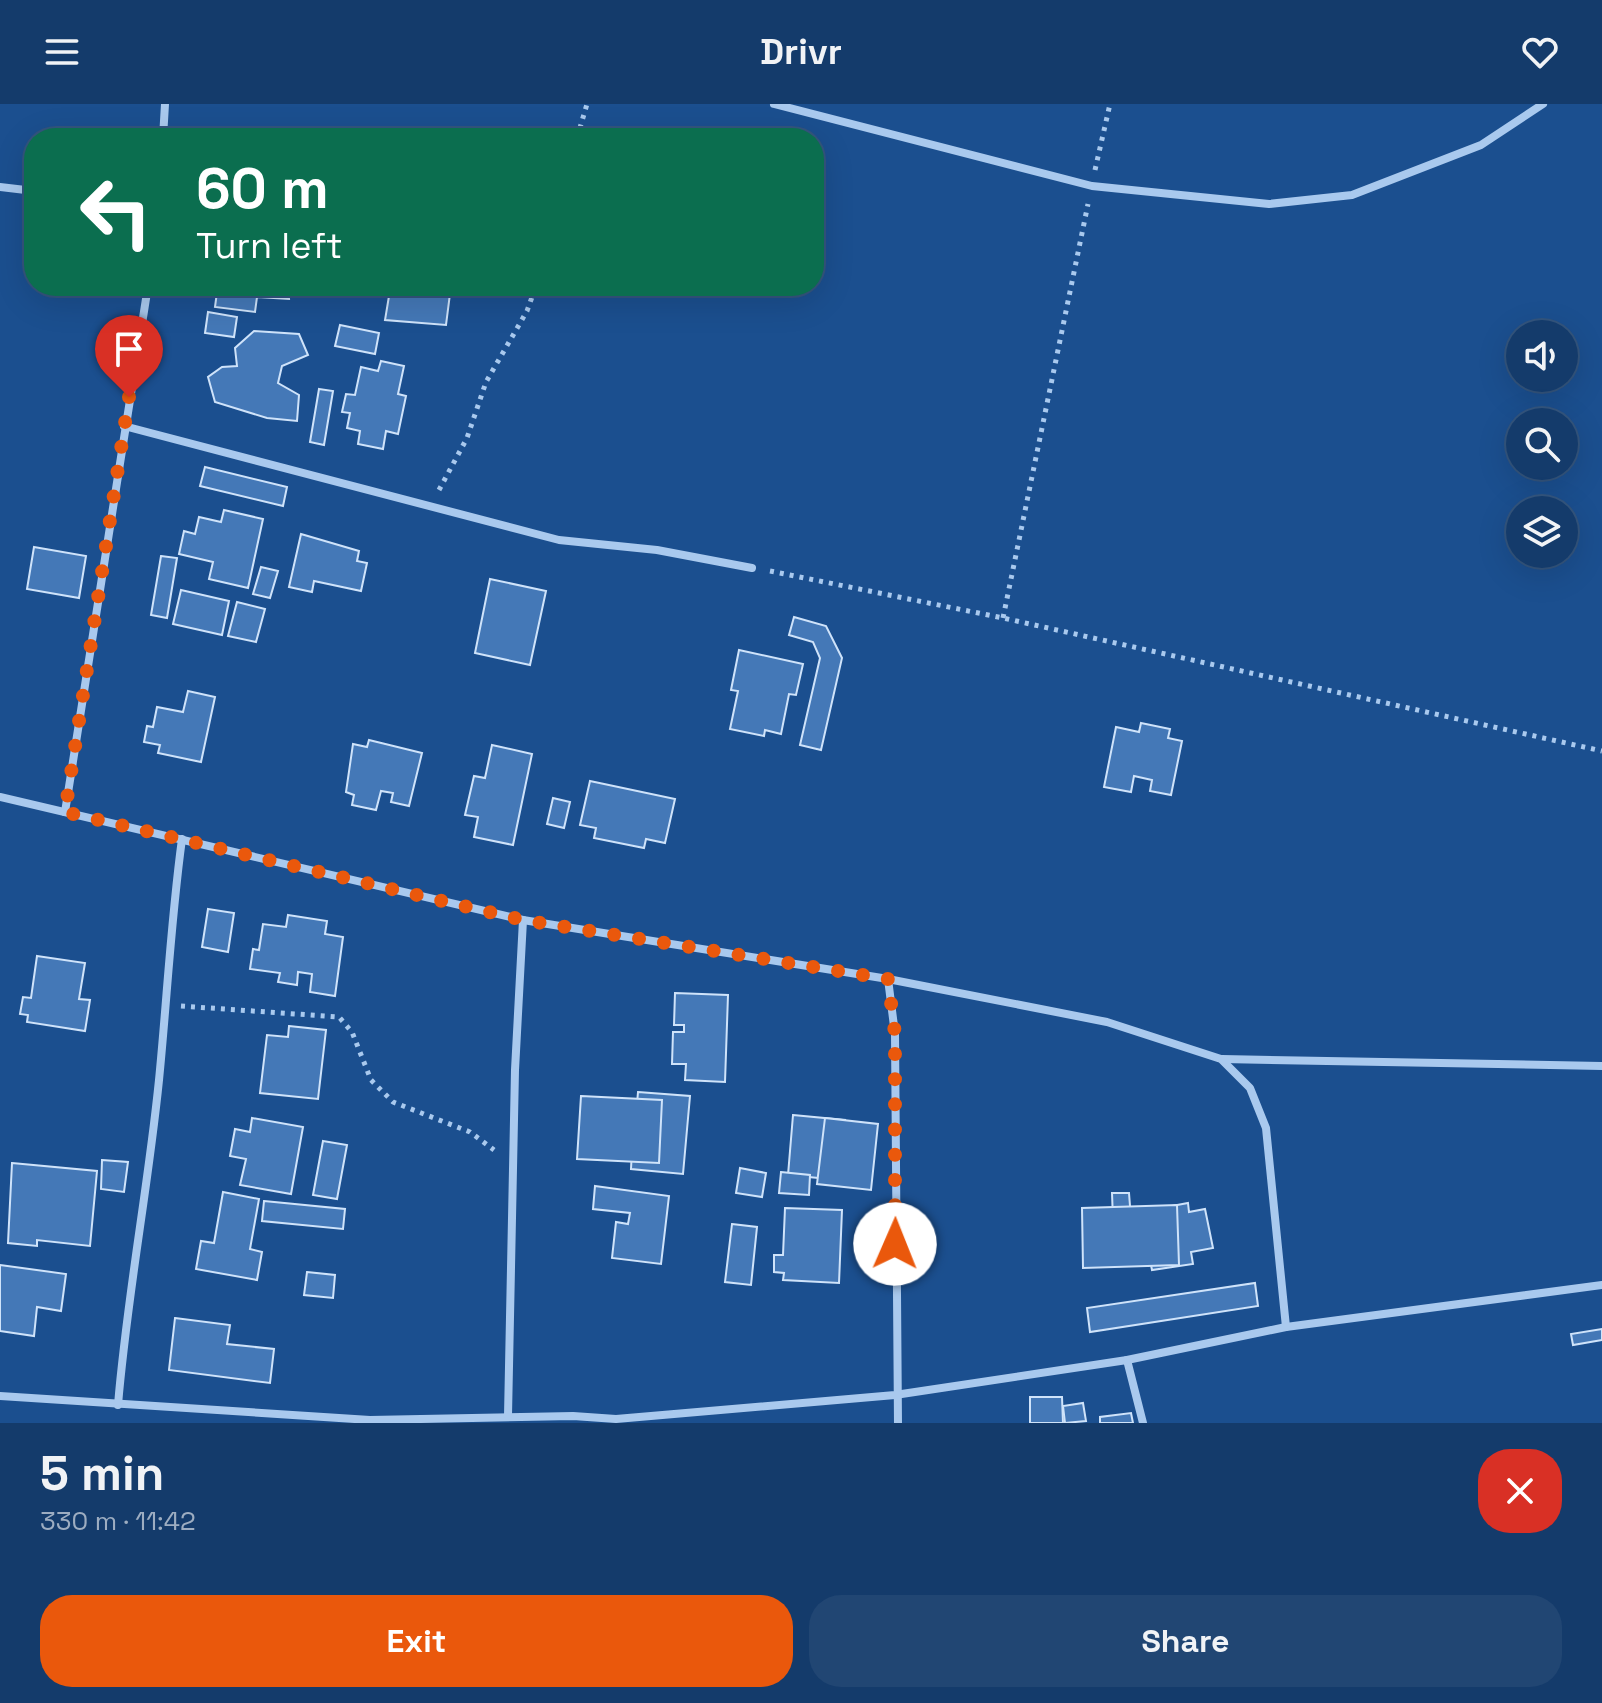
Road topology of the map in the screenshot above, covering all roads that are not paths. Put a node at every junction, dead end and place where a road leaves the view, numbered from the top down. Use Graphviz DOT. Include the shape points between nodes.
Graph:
graph roads {
  1 [pos="165,104"];
  2 [pos="774,104"];
  3 [pos="1543,104"];
  4 [pos="164,128"];
  5 [pos="0,187"];
  6 [pos="24,190"];
  7 [pos="146,296"];
  8 [pos="124,426"];
  9 [pos="752,568"];
  10 [pos="0,797"];
  11 [pos="65,812"];
  12 [pos="182,839"];
  13 [pos="523,920"];
  14 [pos="888,979"];
  15 [pos="1221,1059"];
  16 [pos="1602,1066"];
  17 [pos="1602,1285"];
  18 [pos="1286,1327"];
  19 [pos="1127,1360"];
  20 [pos="895,1395"];
  21 [pos="0,1396"];
  22 [pos="118,1405"];
  23 [pos="704,1411"];
  24 [pos="508,1416"];
  25 [pos="371,1422"];
  26 [pos="705,1423"];
  27 [pos="898,1423"];
  28 [pos="1143,1423"];
  1 -- 4 [label="street"];
  2 -- 3 [label="street" via="1092,186 1269,204 1352,195 1481,145"];
  5 -- 6 [label="street"];
  7 -- 8 [label="street"];
  8 -- 9 [label="street" via="559,540 657,550"];
  8 -- 11 [label="street"];
  10 -- 11 [label="street"];
  11 -- 12 [label="street"];
  12 -- 13 [label="street"];
  12 -- 22 [label="street" via="159,1080"];
  13 -- 14 [label="street"];
  13 -- 24 [label="street"];
  14 -- 15 [label="street" via="1107,1022"];
  14 -- 20 [label="street" via="895,1049"];
  15 -- 16 [label="street"];
  15 -- 18 [label="street" via="1250,1088 1266,1128"];
  17 -- 18 [label="street"];
  18 -- 19 [label="street"];
  19 -- 20 [label="street"];
  19 -- 28 [label="street"];
  20 -- 23 [label="street"];
  20 -- 27 [label="street"];
  21 -- 22 [label="street"];
  22 -- 25 [label="street"];
  23 -- 24 [label="street" via="616,1419"];
  23 -- 26 [label="street"];
  24 -- 25 [label="street"];
}
